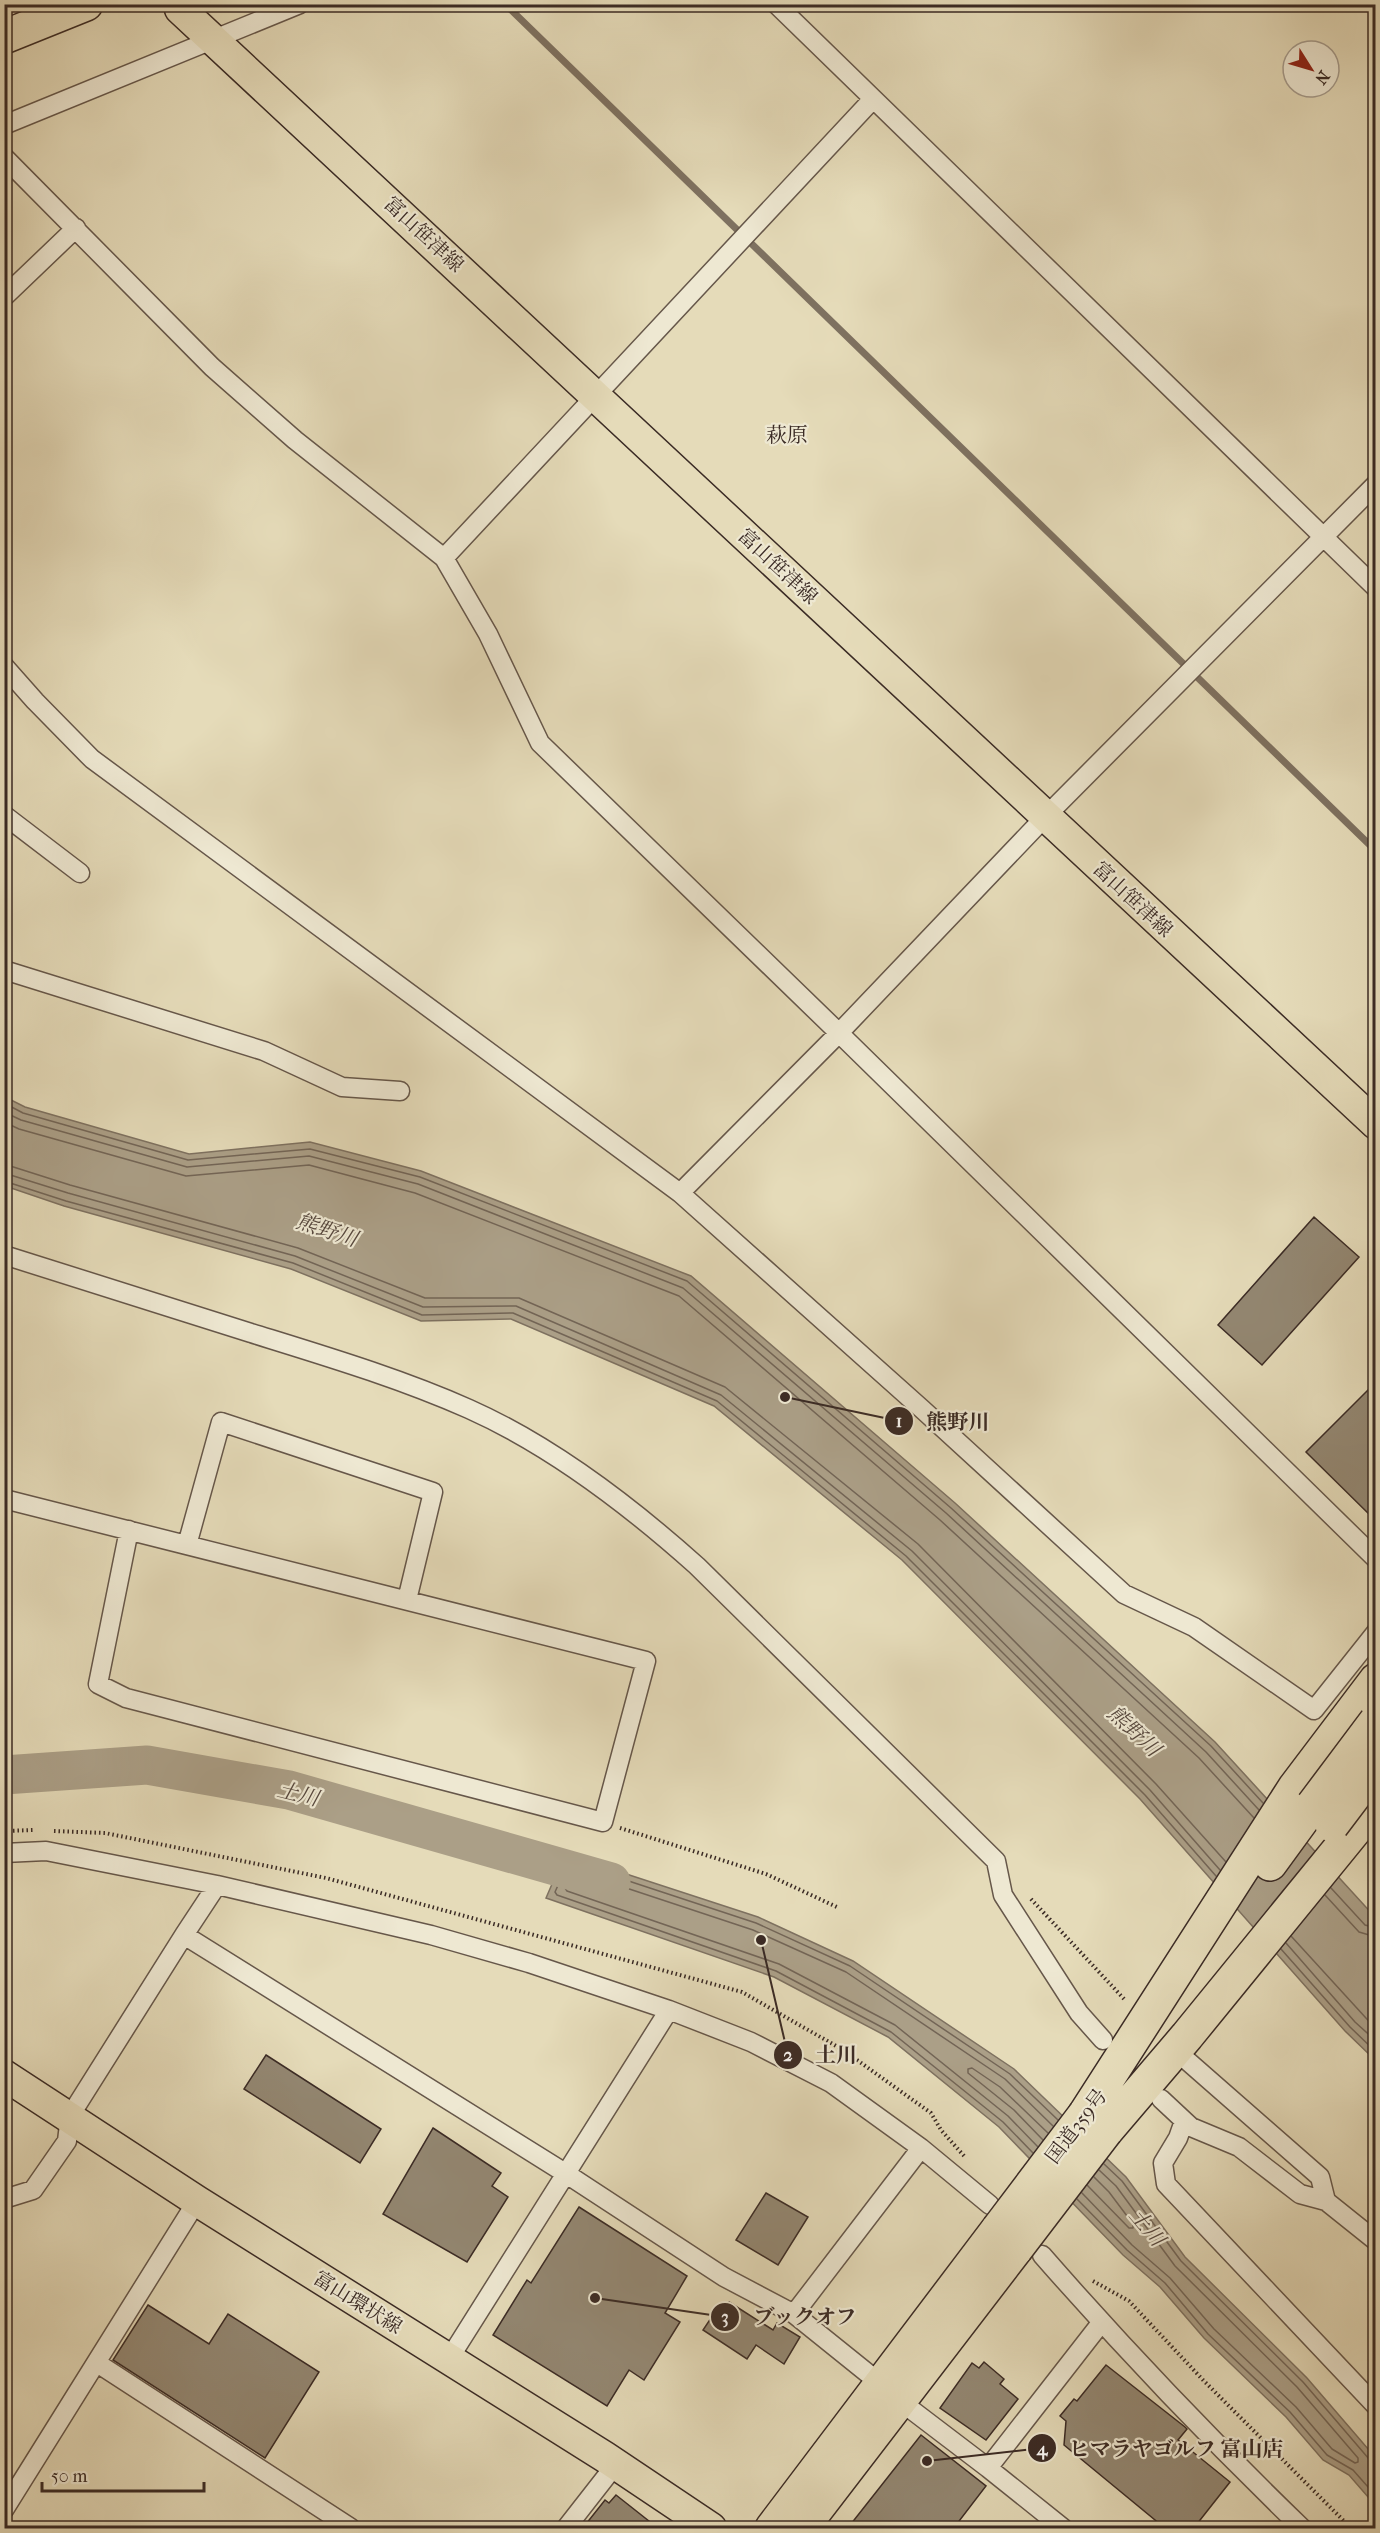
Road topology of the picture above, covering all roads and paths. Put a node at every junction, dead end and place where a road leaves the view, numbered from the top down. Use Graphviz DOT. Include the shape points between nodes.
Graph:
graph roads {
  1 [pos="86,4"];
  2 [pos="300,4"];
  3 [pos="776,4"];
  4 [pos="180,9"];
  5 [pos="4,37"];
  6 [pos="214,39"];
  7 [pos="873,99"];
  8 [pos="4,125"];
  9 [pos="4,157"];
  10 [pos="76,228"];
  11 [pos="4,297"];
  12 [pos="596,395"];
  13 [pos="1376,484"];
  14 [pos="1323,537"];
  15 [pos="444,558"];
  16 [pos="1376,588"];
  17 [pos="4,666"];
  18 [pos="4,815"];
  19 [pos="1046,817"];
  20 [pos="80,873"];
  21 [pos="4,970"];
  22 [pos="839,1033"];
  23 [pos="400,1091"];
  24 [pos="1376,1124"];
  25 [pos="680,1193"];
  26 [pos="4,1255"];
  27 [pos="4,1499"];
  28 [pos="129,1530"];
  29 [pos="187,1545"];
  30 [pos="1376,1559"];
  31 [pos="407,1600"];
  32 [pos="1376,1632"];
  33 [pos="1376,1680"];
  34 [pos="1376,1721"];
  35 [pos="1376,1767"];
  36 [pos="1376,1804"];
  37 [pos="603,1822"];
  38 [pos="37,1830"];
  39 [pos="4,1831"];
  40 [pos="49,1831"];
  41 [pos="4,1853"];
  42 [pos="217,1885"];
  43 [pos="1028,1896"];
  44 [pos="839,1908"];
  45 [pos="184,1935"];
  46 [pos="669,2010"];
  47 [pos="1166,2025"];
  48 [pos="1103,2040"];
  49 [pos="4,2075"];
  50 [pos="1161,2099"];
  51 [pos="70,2116"];
  52 [pos="1184,2121"];
  53 [pos="1095,2122"];
  54 [pos="921,2148"];
  55 [pos="973,2165"];
  56 [pos="565,2173"];
  57 [pos="4,2199"];
  58 [pos="197,2200"];
  59 [pos="1326,2201"];
  60 [pos="1012,2235"];
  61 [pos="1376,2241"];
  62 [pos="1089,2279"];
  63 [pos="794,2314"];
  64 [pos="1101,2323"];
  65 [pos="449,2359"];
  66 [pos="97,2363"];
  67 [pos="890,2392"];
  68 [pos="1376,2406"];
  69 [pos="616,2464"];
  70 [pos="988,2468"];
  71 [pos="4,2510"];
  72 [pos="351,2529"];
  73 [pos="566,2529"];
  74 [pos="711,2529"];
  75 [pos="772,2529"];
  76 [pos="802,2529"];
  77 [pos="1063,2529"];
  78 [pos="1302,2529"];
  79 [pos="1351,2529"];
  1 -- 5 [label="highway"];
  2 -- 6 [label="street"];
  3 -- 7 [label="street"];
  4 -- 6 [label="main road, 富山笹津線"];
  6 -- 8 [label="street"];
  6 -- 12 [label="main road, 富山笹津線"];
  7 -- 12 [label="street"];
  7 -- 14 [label="street"];
  9 -- 10 [label="street"];
  10 -- 11 [label="street"];
  10 -- 15 [label="street" via="212,367 295,440"];
  12 -- 15 [label="street"];
  12 -- 19 [label="main road, 富山笹津線"];
  13 -- 14 [label="street"];
  14 -- 16 [label="street"];
  14 -- 19 [label="street"];
  15 -- 22 [label="street" via="488,634 540,743"];
  17 -- 25 [label="street" via="92,759"];
  18 -- 20 [label="street"];
  19 -- 22 [label="street"];
  19 -- 24 [label="main road, 富山笹津線"];
  21 -- 23 [label="street" via="264,1051 342,1087"];
  22 -- 25 [label="street"];
  22 -- 30 [label="street"];
  25 -- 32 [label="street" via="1124,1594 1194,1627 1314,1710"];
  26 -- 48 [label="street" via="375,1372 471,1410 526,1439 651,1524 996,1862 1003,1895 1079,2013"];
  27 -- 28 [label="street"];
  28 -- 29 [label="street"];
  28 -- 37 [label="street" via="98,1684 126,1698"];
  29 -- 31 [label="street"];
  29 -- 31 [label="street" via="221,1422 433,1492"];
  31 -- 37 [label="street" via="646,1661"];
  33 -- 47 [label="highway" via="1295,1787"];
  34 -- 47 [label="highway, bridge"];
  35 -- 47 [label="highway, bridge"];
  36 -- 47 [label="highway" via="1348,1841"];
  37 -- 44 [label="path" via="766,1874"];
  38 -- 39 [label="path"];
  40 -- 55 [label="path" via="105,1833 327,1878 742,1992 843,2050 931,2113"];
  41 -- 42 [label="street" via="46,1851"];
  42 -- 45 [label="street"];
  42 -- 46 [label="street" via="442,1938"];
  43 -- 47 [label="path"];
  45 -- 51 [label="street"];
  45 -- 56 [label="street"];
  46 -- 54 [label="street" via="751,2042 831,2083"];
  46 -- 56 [label="street"];
  47 -- 53 [label="highway"];
  47 -- 53 [label="highway"];
  47 -- 59 [label="street" via="1320,2177"];
  49 -- 51 [label="main road, 富山環状線"];
  50 -- 52 [label="street"];
  51 -- 57 [label="street" via="67,2141 33,2190"];
  51 -- 58 [label="main road, 富山環状線"];
  52 -- 59 [label="street" via="1239,2147 1300,2194"];
  52 -- 68 [label="street" via="1163,2163 1166,2184"];
  53 -- 60 [label="highway, 国道359号, bridge"];
  54 -- 60 [label="street"];
  54 -- 63 [label="street"];
  56 -- 63 [label="street" via="724,2277"];
  56 -- 65 [label="street"];
  58 -- 65 [label="main road, 富山環状線"];
  58 -- 66 [label="street"];
  59 -- 61 [label="street"];
  60 -- 64 [label="street"];
  60 -- 67 [label="highway, 国道359号"];
  62 -- 79 [label="path" via="1130,2301"];
  63 -- 67 [label="street"];
  64 -- 70 [label="street"];
  64 -- 78 [label="street"];
  65 -- 69 [label="main road, 富山環状線"];
  66 -- 71 [label="street"];
  66 -- 72 [label="street"];
  67 -- 70 [label="street"];
  67 -- 75 [label="highway, 国道359号"];
  67 -- 76 [label="highway, 国道359号"];
  69 -- 73 [label="street"];
  69 -- 74 [label="main road, 富山環状線"];
  70 -- 77 [label="street"];
}
